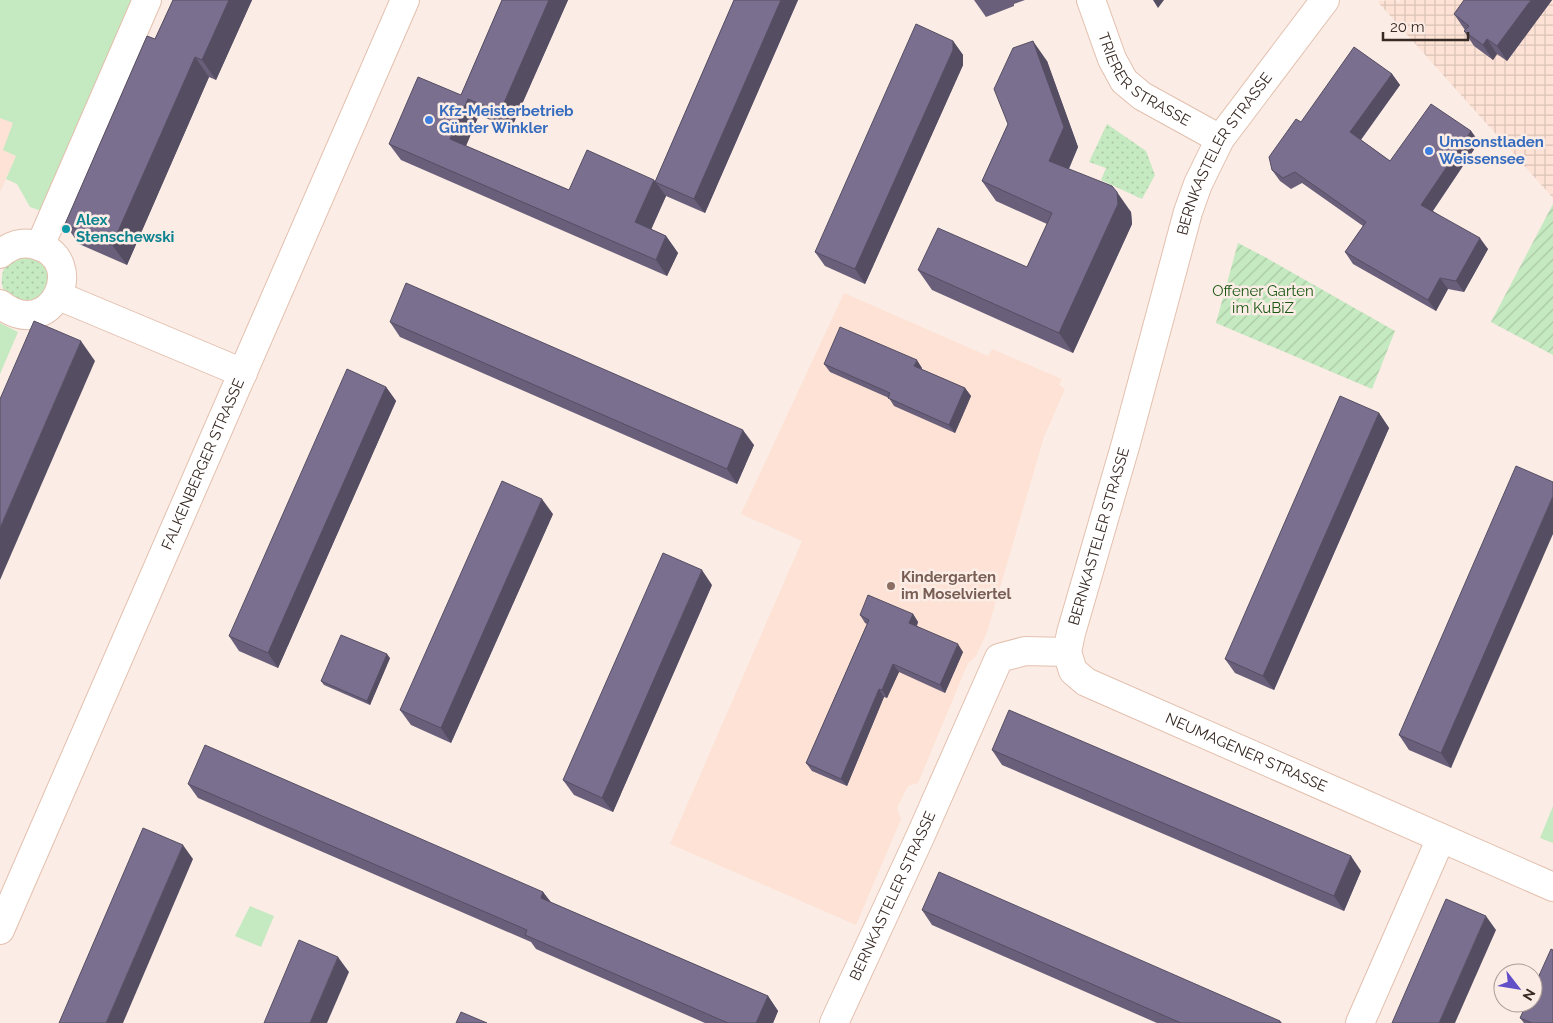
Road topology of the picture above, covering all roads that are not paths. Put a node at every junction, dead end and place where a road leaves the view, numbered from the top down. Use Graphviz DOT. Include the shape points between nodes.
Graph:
graph roads {
  1 [pos="147,0"];
  2 [pos="405,0"];
  3 [pos="1091,0"];
  4 [pos="1325,0"];
  5 [pos="1220,139"];
  6 [pos="40,246"];
  7 [pos="0,254"];
  8 [pos="59,296"];
  9 [pos="0,304"];
  10 [pos="243,373"];
  11 [pos="1067,652"];
  12 [pos="1440,838"];
  13 [pos="1553,887"];
  14 [pos="0,930"];
  15 [pos="834,1023"];
  16 [pos="1360,1023"];
  1 -- 6 [label="street"];
  2 -- 10 [label="street, FALKENBERGER STRASSE"];
  3 -- 5 [label="street, TRIERER STRASSE" via="1112,59 1124,81 1142,96"];
  4 -- 5 [label="street, BERNKASTELER STRASSE"];
  5 -- 11 [label="street, BERNKASTELER STRASSE" via="1188,212"];
  6 -- 7 [label="street" via="19,244"];
  6 -- 8 [label="street" via="50,251 58,261 62,272"];
  8 -- 9 [label="street" via="51,306 30,316 8,311"];
  8 -- 10 [label="street"];
  10 -- 14 [label="street, FALKENBERGER STRASSE"];
  11 -- 12 [label="street, NEUMAGENER STRASSE" via="1073,671 1086,682"];
  11 -- 15 [label="street, BERNKASTELER STRASSE" via="1025,652 999,658"];
  12 -- 13 [label="street, NEUMAGENER STRASSE"];
  12 -- 16 [label="street"];
}
